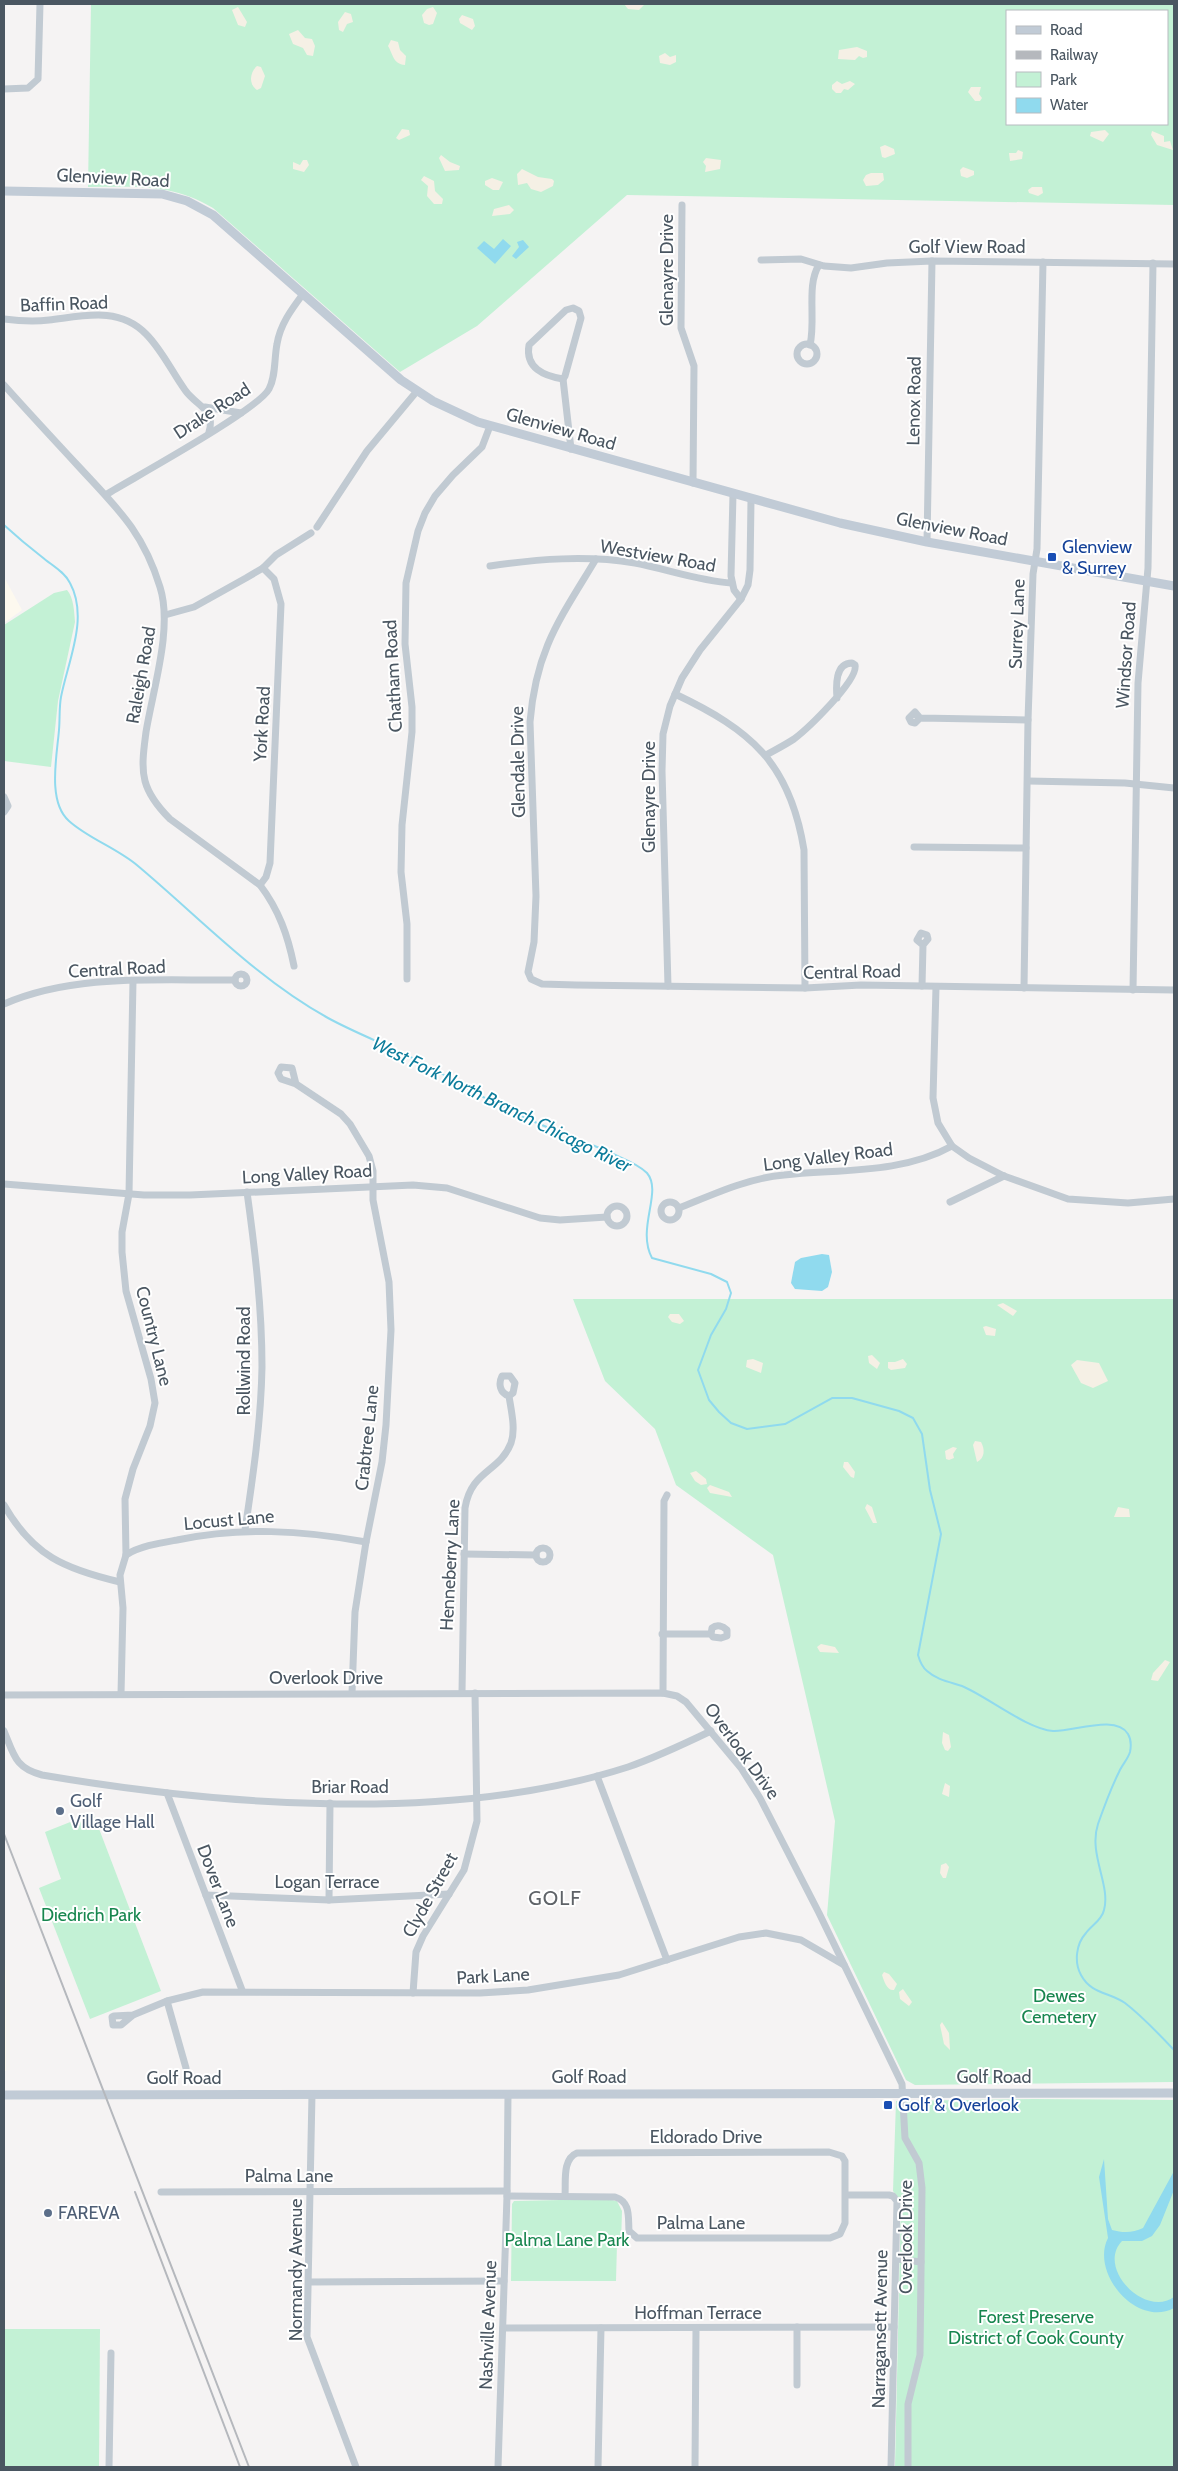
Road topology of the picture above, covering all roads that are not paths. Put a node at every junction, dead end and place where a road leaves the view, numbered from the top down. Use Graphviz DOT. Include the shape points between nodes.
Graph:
graph roads {
  1 [pos="40,4"];
  2 [pos="4,89"];
  3 [pos="4,191"];
  4 [pos="682,205"];
  5 [pos="761,260"];
  6 [pos="932,261"];
  7 [pos="1043,262"];
  8 [pos="1153,263"];
  9 [pos="1174,264"];
  10 [pos="819,265"];
  11 [pos="303,294"];
  12 [pos="4,319"];
  13 [pos="810,345"];
  14 [pos="563,379"];
  15 [pos="4,385"];
  16 [pos="417,391"];
  17 [pos="204,407"];
  18 [pos="241,413"];
  19 [pos="490,426"];
  20 [pos="209,432"];
  21 [pos="571,449"];
  22 [pos="693,483"];
  23 [pos="107,494"];
  24 [pos="733,494"];
  25 [pos="750,500"];
  26 [pos="317,527"];
  27 [pos="311,533"];
  28 [pos="927,542"];
  29 [pos="596,559"];
  30 [pos="1035,562"];
  31 [pos="490,566"];
  32 [pos="263,568"];
  33 [pos="1147,582"];
  34 [pos="732,583"];
  35 [pos="1174,586"];
  36 [pos="741,599"];
  37 [pos="166,615"];
  38 [pos="675,694"];
  39 [pos="837,698"];
  40 [pos="920,718"];
  41 [pos="1028,720"];
  42 [pos="766,755"];
  43 [pos="1028,781"];
  44 [pos="1136,784"];
  45 [pos="1174,788"];
  46 [pos="4,797"];
  47 [pos="4,812"];
  48 [pos="914,846"];
  49 [pos="1026,848"];
  50 [pos="260,885"];
  51 [pos="923,944"];
  52 [pos="294,966"];
  53 [pos="407,979"];
  54 [pos="531,979"];
  55 [pos="235,980"];
  56 [pos="133,981"];
  57 [pos="668,986"];
  58 [pos="922,986"];
  59 [pos="936,987"];
  60 [pos="805,988"];
  61 [pos="1024,988"];
  62 [pos="1133,990"];
  63 [pos="1174,990"];
  64 [pos="4,1004"];
  65 [pos="296,1084"];
  66 [pos="952,1146"];
  67 [pos="1004,1176"];
  68 [pos="4,1184"];
  69 [pos="372,1185"];
  70 [pos="247,1192"];
  71 [pos="129,1194"];
  72 [pos="1174,1199"];
  73 [pos="950,1202"];
  74 [pos="679,1208"];
  75 [pos="607,1217"];
  76 [pos="509,1396"];
  77 [pos="667,1495"];
  78 [pos="4,1505"];
  79 [pos="245,1530"];
  80 [pos="366,1542"];
  81 [pos="464,1554"];
  82 [pos="126,1555"];
  83 [pos="536,1555"];
  84 [pos="120,1582"];
  85 [pos="662,1634"];
  86 [pos="711,1634"];
  87 [pos="462,1693"];
  88 [pos="475,1693"];
  89 [pos="121,1694"];
  90 [pos="352,1694"];
  91 [pos="663,1694"];
  92 [pos="4,1695"];
  93 [pos="4,1731"];
  94 [pos="711,1731"];
  95 [pos="597,1776"];
  96 [pos="167,1793"];
  97 [pos="477,1797"];
  98 [pos="330,1803"];
  99 [pos="449,1894"];
  100 [pos="206,1895"];
  101 [pos="329,1900"];
  102 [pos="667,1960"];
  103 [pos="844,1965"];
  104 [pos="242,1990"];
  105 [pos="413,1993"];
  106 [pos="167,2001"];
  107 [pos="132,2015"];
  108 [pos="186,2068"];
  109 [pos="903,2093"];
  110 [pos="1174,2093"];
  111 [pos="312,2094"];
  112 [pos="508,2094"];
  113 [pos="4,2095"];
  114 [pos="311,2190"];
  115 [pos="161,2192"];
  116 [pos="507,2193"];
  117 [pos="565,2195"];
  118 [pos="846,2195"];
  119 [pos="896,2259"];
  120 [pos="922,2262"];
  121 [pos="504,2281"];
  122 [pos="309,2282"];
  123 [pos="797,2327"];
  124 [pos="894,2327"];
  125 [pos="503,2328"];
  126 [pos="601,2328"];
  127 [pos="696,2328"];
  128 [pos="111,2353"];
  129 [pos="798,2385"];
  130 [pos="109,2467"];
  131 [pos="356,2467"];
  132 [pos="498,2467"];
  133 [pos="598,2467"];
  134 [pos="695,2467"];
  135 [pos="891,2467"];
  136 [pos="908,2467"];
  1 -- 2 [label="street" via="38,79 28,88"];
  3 -- 11 [label="main road, Glenview Road" via="144,192 174,196 213,215"];
  4 -- 22 [label="street, Glenayre Drive" via="680,328 694,366"];
  5 -- 10 [label="street, Golf View Road" via="801,259"];
  6 -- 7 [label="street, Golf View Road"];
  6 -- 10 [label="street, Golf View Road" via="858,268"];
  6 -- 28 [label="street, Lenox Road"];
  7 -- 8 [label="street, Golf View Road"];
  7 -- 30 [label="street, Surrey Lane"];
  8 -- 9 [label="street, Golf View Road"];
  8 -- 33 [label="street, Windsor Road"];
  10 -- 13 [label="street" via="813,277"];
  11 -- 16 [label="main road, Glenview Road"];
  11 -- 18 [label="street, Drake Road" via="283,324 268,390 257,403"];
  12 -- 17 [label="street, Baffin Road" via="40,321 93,314 125,319 148,335 187,392"];
  14 -- 14 [label="street" via="581,318 580,311 574,308 566,310 534,339 528,350 537,370"];
  14 -- 21 [label="street"];
  15 -- 23 [label="street, Raleigh Road"];
  16 -- 19 [label="main road, Glenview Road" via="463,417"];
  16 -- 26 [label="street" via="367,451"];
  17 -- 18 [label="street"];
  17 -- 20 [label="street" via="210,414"];
  18 -- 20 [label="street, Drake Road"];
  19 -- 21 [label="main road, Glenview Road"];
  19 -- 53 [label="street, Chatham Road" via="482,447 453,475 425,513 406,584 405,644 412,732 402,825 401,872 407,924"];
  20 -- 23 [label="street, Drake Road"];
  21 -- 22 [label="main road, Glenview Road"];
  22 -- 24 [label="main road, Glenview Road"];
  23 -- 37 [label="street, Raleigh Road" via="147,553"];
  24 -- 25 [label="main road, Glenview Road"];
  24 -- 34 [label="street"];
  25 -- 28 [label="main road, Glenview Road"];
  25 -- 36 [label="street, Glenayre Drive" via="750,577"];
  27 -- 32 [label="street" via="276,555"];
  28 -- 30 [label="main road, Glenview Road"];
  29 -- 31 [label="street, Westview Road" via="552,559"];
  29 -- 34 [label="street, Westview Road"];
  29 -- 54 [label="street, Glendale Drive" via="552,630 534,688 530,722 536,896 534,942 528,972"];
  30 -- 33 [label="main road, Glenview Road"];
  30 -- 41 [label="street, Surrey Lane"];
  32 -- 37 [label="street" via="194,607"];
  32 -- 50 [label="street, York Road" via="274,579 281,604 270,863"];
  33 -- 35 [label="main road, Glenview Road"];
  33 -- 44 [label="street, Windsor Road" via="1139,667"];
  34 -- 36 [label="street"];
  36 -- 38 [label="street, Glenayre Drive" via="700,650"];
  37 -- 50 [label="street, Raleigh Road" via="145,741 143,770 148,790 170,819"];
  38 -- 42 [label="street" via="719,717"];
  38 -- 57 [label="street, Glenayre Drive" via="666,719 662,748"];
  39 -- 42 [label="street" via="797,737"];
  40 -- 41 [label="street"];
  41 -- 43 [label="street, Surrey Lane"];
  42 -- 60 [label="street" via="792,802 801,830"];
  43 -- 44 [label="street"];
  43 -- 49 [label="street, Surrey Lane"];
  44 -- 45 [label="street"];
  44 -- 62 [label="street, Windsor Road"];
  46 -- 47 [label="street" via="8,806"];
  48 -- 49 [label="street"];
  49 -- 61 [label="street, Surrey Lane"];
  50 -- 52 [label="street, Raleigh Road" via="276,909"];
  51 -- 58 [label="street"];
  54 -- 57 [label="street, Central Road" via="542,984"];
  55 -- 56 [label="street, Central Road"];
  56 -- 64 [label="street, Central Road" via="67,986"];
  56 -- 71 [label="street, Country Lane"];
  57 -- 60 [label="street, Central Road"];
  58 -- 59 [label="street, Central Road"];
  58 -- 60 [label="street, Central Road"];
  59 -- 61 [label="street, Central Road"];
  59 -- 66 [label="street" via="934,1098 938,1122"];
  61 -- 62 [label="street, Central Road"];
  62 -- 63 [label="street, Central Road"];
  65 -- 69 [label="street, Crabtree Lane" via="341,1114 350,1124 373,1165"];
  66 -- 67 [label="street"];
  66 -- 74 [label="street, Long Valley Road" via="893,1166 766,1178"];
  67 -- 72 [label="street" via="1068,1199 1128,1203"];
  67 -- 73 [label="street"];
  68 -- 71 [label="street, Long Valley Road"];
  69 -- 70 [label="street, Long Valley Road"];
  69 -- 75 [label="street, Long Valley Road" via="447,1188 548,1220"];
  69 -- 80 [label="street, Crabtree Lane" via="389,1282 391,1330 389,1398 382,1462"];
  70 -- 71 [label="street, Long Valley Road"];
  70 -- 79 [label="street, Rollwind Road" via="258,1278 262,1367 259,1423"];
  71 -- 82 [label="street, Country Lane" via="122,1232 123,1270 155,1403 124,1499"];
  76 -- 81 [label="street, Henneberry Lane" via="513,1426 511,1444 469,1491 465,1508"];
  77 -- 85 [label="street" via="663,1510"];
  78 -- 84 [label="street" via="19,1530 47,1556 88,1574"];
  79 -- 80 [label="street, Locust Lane" via="299,1532"];
  79 -- 82 [label="street, Locust Lane" via="202,1534"];
  80 -- 90 [label="street, Crabtree Lane" via="355,1612"];
  81 -- 83 [label="street"];
  81 -- 87 [label="street, Henneberry Lane"];
  82 -- 84 [label="street, Country Lane"];
  84 -- 89 [label="street, Country Lane" via="123,1608"];
  85 -- 86 [label="street"];
  85 -- 91 [label="street"];
  87 -- 88 [label="street, Overlook Drive"];
  87 -- 90 [label="street, Overlook Drive"];
  88 -- 91 [label="street, Overlook Drive"];
  88 -- 97 [label="street, Clyde Street"];
  89 -- 90 [label="street, Overlook Drive"];
  89 -- 92 [label="street, Overlook Drive"];
  91 -- 94 [label="street, Overlook Drive" via="682,1698"];
  93 -- 96 [label="street, Briar Road" via="18,1764 32,1772"];
  94 -- 95 [label="street, Briar Road" via="662,1754"];
  94 -- 103 [label="street, Overlook Drive" via="760,1798"];
  95 -- 97 [label="street, Briar Road"];
  95 -- 102 [label="street"];
  96 -- 98 [label="street, Briar Road"];
  96 -- 100 [label="street, Dover Lane"];
  97 -- 98 [label="street, Briar Road" via="423,1802"];
  97 -- 99 [label="street, Clyde Street" via="477,1821 471,1851 460,1878"];
  98 -- 101 [label="street"];
  99 -- 101 [label="street, Logan Terrace"];
  99 -- 105 [label="street, Clyde Street" via="416,1952"];
  100 -- 101 [label="street, Logan Terrace"];
  100 -- 104 [label="street, Dover Lane"];
  102 -- 103 [label="street, Park Lane" via="739,1937 766,1933 801,1940"];
  102 -- 105 [label="street, Park Lane" via="558,1987 480,1993"];
  103 -- 109 [label="street, Overlook Drive" via="902,2084"];
  104 -- 105 [label="street, Park Lane"];
  104 -- 106 [label="street, Park Lane" via="190,1993"];
  106 -- 107 [label="street, Park Lane"];
  106 -- 108 [label="street"];
  109 -- 110 [label="main road, Golf Road"];
  109 -- 112 [label="main road, Golf Road"];
  109 -- 120 [label="street, Overlook Drive" via="904,2138 919,2162 922,2174"];
  111 -- 112 [label="main road, Golf Road"];
  111 -- 113 [label="main road, Golf Road"];
  111 -- 114 [label="street, Normandy Avenue"];
  112 -- 116 [label="street, Nashville Avenue"];
  114 -- 115 [label="street, Palma Lane"];
  114 -- 116 [label="street, Palma Lane"];
  114 -- 122 [label="street, Normandy Avenue"];
  116 -- 117 [label="street, Palma Lane"];
  116 -- 121 [label="street, Nashville Avenue"];
  117 -- 118 [label="street, Palma Lane" via="608,2195 621,2199 628,2210 630,2233 637,2238 836,2237 844,2229"];
  117 -- 118 [label="street, Eldorado Drive" via="567,2164 577,2153 829,2152 842,2156 844,2161"];
  118 -- 119 [label="street, Narragansett Avenue" via="889,2195 895,2198 898,2206"];
  119 -- 120 [label="street"];
  119 -- 124 [label="street, Narragansett Avenue"];
  120 -- 136 [label="street, Overlook Drive" via="920,2355 908,2404"];
  121 -- 122 [label="street"];
  121 -- 125 [label="street, Nashville Avenue"];
  122 -- 131 [label="street, Normandy Avenue" via="309,2346"];
  123 -- 124 [label="street, Hoffman Terrace"];
  123 -- 127 [label="street, Hoffman Terrace"];
  123 -- 129 [label="street"];
  124 -- 135 [label="street, Narragansett Avenue"];
  125 -- 126 [label="street, Hoffman Terrace"];
  125 -- 132 [label="street, Nashville Avenue"];
  126 -- 127 [label="street, Hoffman Terrace"];
  126 -- 133 [label="street"];
  127 -- 134 [label="street"];
  128 -- 130 [label="street"];
}
